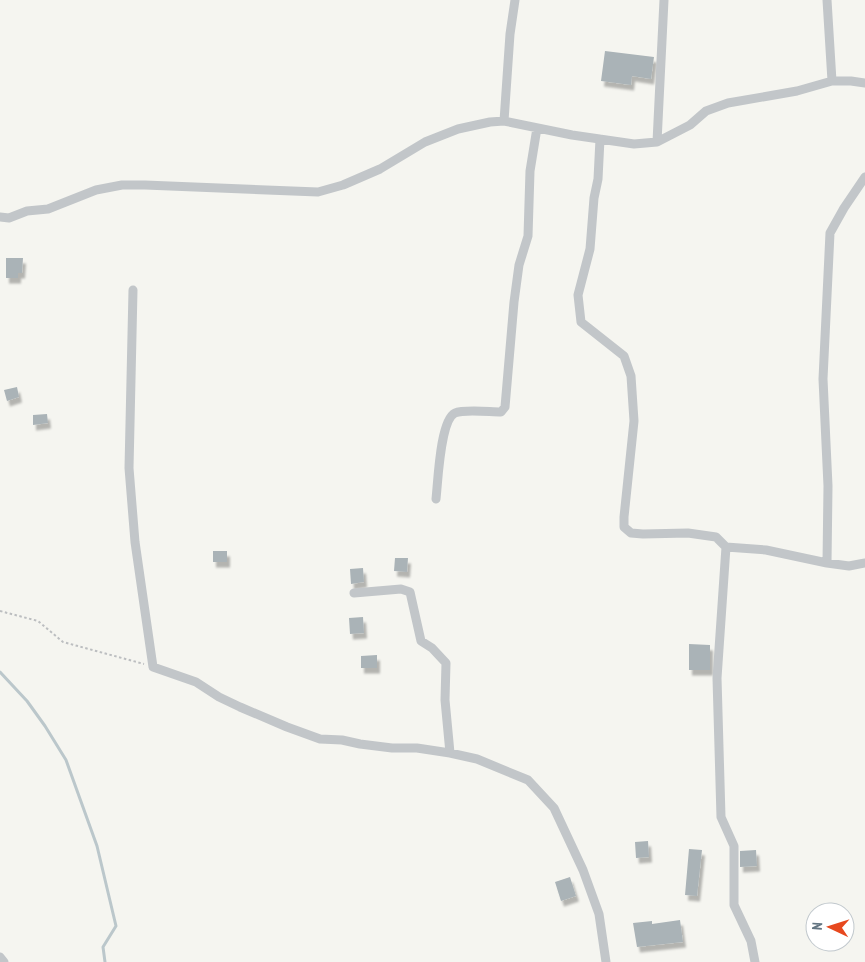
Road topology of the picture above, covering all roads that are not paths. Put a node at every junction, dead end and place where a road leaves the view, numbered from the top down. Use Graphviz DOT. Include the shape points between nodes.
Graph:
graph roads {
  1 [pos="515,0"];
  2 [pos="664,0"];
  3 [pos="827,0"];
  4 [pos="832,81"];
  5 [pos="865,83"];
  6 [pos="504,121"];
  7 [pos="537,128"];
  8 [pos="600,139"];
  9 [pos="657,142"];
  10 [pos="865,177"];
  11 [pos="0,217"];
  12 [pos="133,290"];
  13 [pos="436,499"];
  14 [pos="726,547"];
  15 [pos="828,563"];
  16 [pos="865,563"];
  17 [pos="354,594"];
  18 [pos="450,753"];
  19 [pos="0,957"];
  20 [pos="4,962"];
  21 [pos="606,962"];
  22 [pos="755,962"];
  1 -- 6 [label="street"];
  2 -- 9 [label="street"];
  3 -- 4 [label="street"];
  4 -- 5 [label="street"];
  4 -- 9 [label="street" via="797,91 728,103 706,111 690,125"];
  6 -- 7 [label="street"];
  6 -- 11 [label="street" via="458,129 424,142 343,186 318,192 122,186 96,190 48,209"];
  7 -- 8 [label="street"];
  7 -- 13 [label="street" via="530,172 528,236 518,265 505,407 501,412 457,412 450,416 444,430"];
  8 -- 9 [label="street" via="634,144"];
  8 -- 14 [label="street" via="590,249 578,295 582,322 624,356 631,376 634,421 624,527 631,533 688,533 716,537"];
  10 -- 15 [label="street" via="830,234 823,379"];
  12 -- 18 [label="street" via="129,468 135,542 153,667 196,682 240,707 320,739"];
  14 -- 15 [label="street" via="766,550"];
  14 -- 22 [label="street" via="717,678 721,817 734,846 734,905 750,941"];
  15 -- 16 [label="street" via="849,566"];
  17 -- 18 [label="street" via="401,588 410,592 422,640 446,663 445,700"];
  18 -- 21 [label="street" via="477,759 528,780 554,808 599,914"];
  19 -- 20 [label="street"];
}
